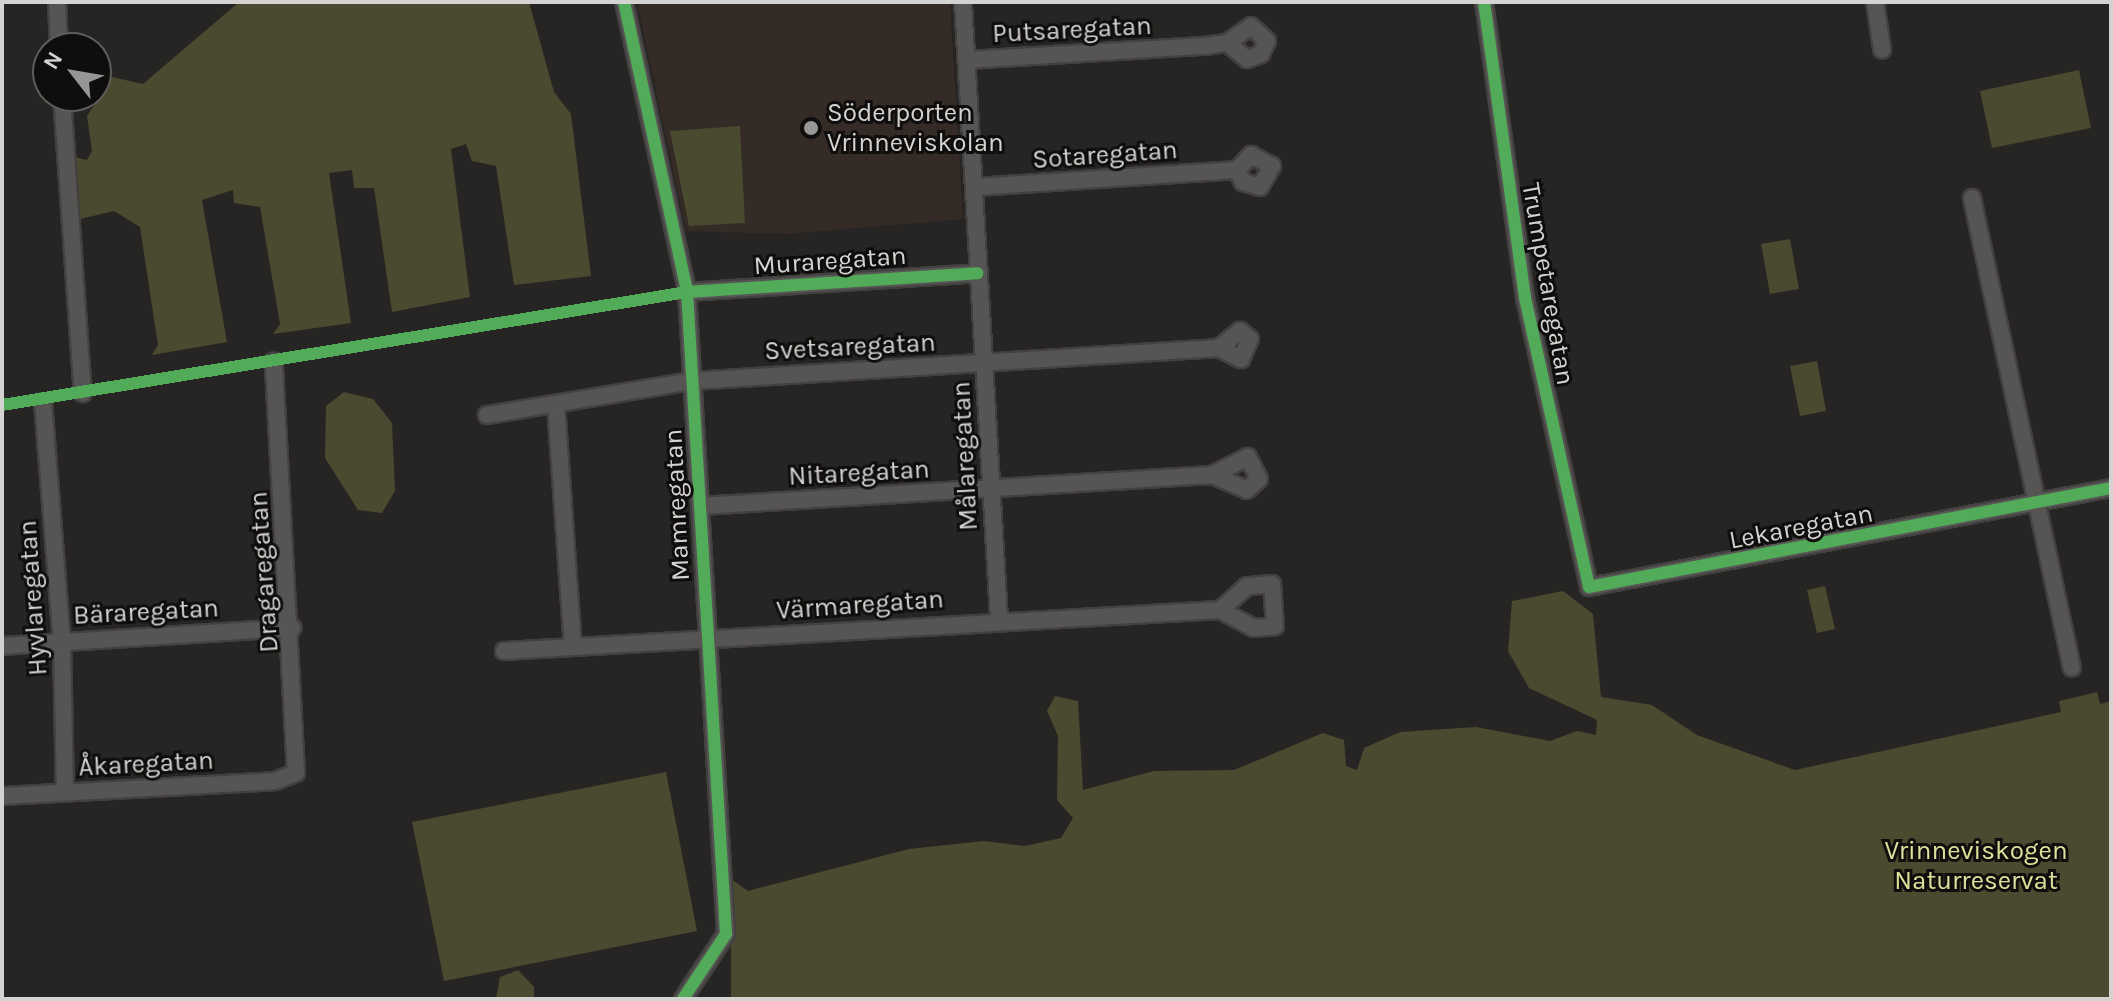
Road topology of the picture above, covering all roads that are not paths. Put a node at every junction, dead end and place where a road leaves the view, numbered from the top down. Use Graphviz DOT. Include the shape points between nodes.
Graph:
graph roads {
  1 [pos="57,2"];
  2 [pos="624,2"];
  3 [pos="963,2"];
  4 [pos="1484,2"];
  5 [pos="1875,2"];
  6 [pos="58,32"];
  7 [pos="1227,43"];
  8 [pos="1882,49"];
  9 [pos="967,60"];
  10 [pos="63,112"];
  11 [pos="1237,170"];
  12 [pos="975,187"];
  13 [pos="1972,198"];
  14 [pos="977,273"];
  15 [pos="687,292"];
  16 [pos="1219,348"];
  17 [pos="274,362"];
  18 [pos="984,363"];
  19 [pos="692,381"];
  20 [pos="83,393"];
  21 [pos="43,402"];
  22 [pos="556,405"];
  23 [pos="487,415"];
  24 [pos="1212,475"];
  25 [pos="2111,488"];
  26 [pos="990,490"];
  27 [pos="700,506"];
  28 [pos="2038,507"];
  29 [pos="1583,572"];
  30 [pos="1220,610"];
  31 [pos="999,619"];
  32 [pos="292,628"];
  33 [pos="62,641"];
  34 [pos="706,641"];
  35 [pos="2,646"];
  36 [pos="573,646"];
  37 [pos="504,651"];
  38 [pos="2072,667"];
  39 [pos="292,777"];
  40 [pos="65,792"];
  41 [pos="2,796"];
  42 [pos="683,999"];
  1 -- 6 [label="street"];
  2 -- 15 [label="street, Mamregatan"];
  3 -- 9 [label="street, Målaregatan"];
  4 -- 29 [label="street, Trumpetaregatan" via="1509,202"];
  5 -- 8 [label="street"];
  7 -- 9 [label="street, Putsaregatan"];
  9 -- 12 [label="street, Målaregatan"];
  10 -- 20 [label="street"];
  11 -- 12 [label="street, Sotaregatan"];
  12 -- 14 [label="street, Målaregatan"];
  13 -- 28 [label="street"];
  14 -- 15 [label="street, Muraregatan"];
  14 -- 18 [label="street, Målaregatan"];
  15 -- 19 [label="street, Mamregatan"];
  16 -- 18 [label="street, Svetsaregatan"];
  17 -- 32 [label="street, Dragaregatan"];
  18 -- 19 [label="street, Svetsaregatan"];
  18 -- 26 [label="street, Målaregatan"];
  19 -- 22 [label="street, Svetsaregatan"];
  19 -- 27 [label="street, Mamregatan"];
  21 -- 33 [label="street, Hyvlaregatan"];
  22 -- 23 [label="street, Svetsaregatan"];
  22 -- 36 [label="street"];
  24 -- 26 [label="street, Nitaregatan"];
  25 -- 28 [label="street, Lekaregatan"];
  26 -- 27 [label="street, Nitaregatan"];
  26 -- 31 [label="street, Målaregatan"];
  27 -- 34 [label="street, Mamregatan"];
  28 -- 29 [label="street, Lekaregatan" via="1611,587 1589,587"];
  28 -- 38 [label="street"];
  30 -- 31 [label="street, Värmaregatan"];
  31 -- 34 [label="street, Värmaregatan"];
  32 -- 33 [label="street, Bäraregatan"];
  32 -- 39 [label="street, Dragaregatan" via="300,759"];
  33 -- 35 [label="street, Bäraregatan"];
  33 -- 40 [label="street, Hyvlaregatan"];
  34 -- 36 [label="street, Värmaregatan"];
  34 -- 42 [label="street, Mamregatan" via="726,934"];
  36 -- 37 [label="street, Värmaregatan"];
  39 -- 40 [label="street, Åkaregatan"];
  40 -- 41 [label="street, Åkaregatan"];
}
